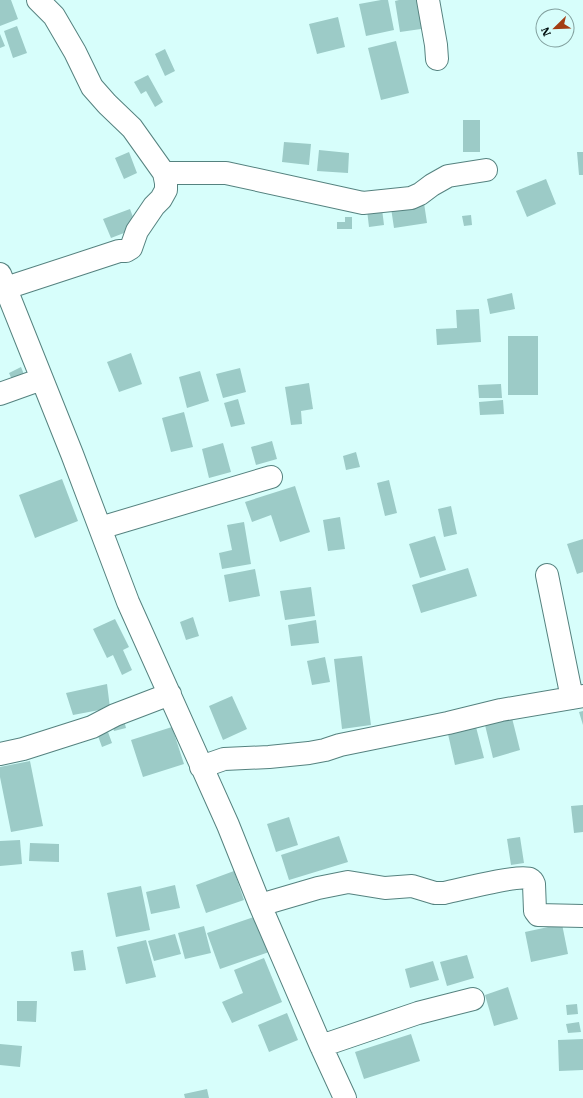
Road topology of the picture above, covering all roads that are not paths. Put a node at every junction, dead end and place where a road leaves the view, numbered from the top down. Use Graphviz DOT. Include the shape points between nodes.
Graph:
graph roads {
  1 [pos="38,0"];
  2 [pos="428,0"];
  3 [pos="437,59"];
  4 [pos="486,170"];
  5 [pos="164,173"];
  6 [pos="3,281"];
  7 [pos="42,379"];
  8 [pos="0,394"];
  9 [pos="271,477"];
  10 [pos="100,528"];
  11 [pos="547,576"];
  12 [pos="170,694"];
  13 [pos="577,697"];
  14 [pos="0,754"];
  15 [pos="201,767"];
  16 [pos="260,906"];
  17 [pos="583,916"];
  18 [pos="472,999"];
  19 [pos="321,1046"];
  20 [pos="345,1098"];
  1 -- 5 [label="street" via="54,16 92,87 132,128"];
  2 -- 3 [label="street"];
  4 -- 5 [label="street" via="448,176 411,198 363,203 226,173"];
  5 -- 6 [label="street" via="166,190 137,231 131,248"];
  6 -- 7 [label="street"];
  7 -- 8 [label="street"];
  7 -- 10 [label="street"];
  9 -- 10 [label="street"];
  10 -- 12 [label="street" via="128,602"];
  11 -- 13 [label="street"];
  12 -- 14 [label="street" via="92,727"];
  12 -- 15 [label="street"];
  13 -- 15 [label="street" via="501,710 325,750 269,757 224,759"];
  15 -- 16 [label="street" via="228,825"];
  16 -- 17 [label="street" via="318,888 348,882 384,888 412,886 444,893 511,879 528,878 534,884 535,911 538,915"];
  16 -- 19 [label="street"];
  18 -- 19 [label="street" via="418,1013"];
  19 -- 20 [label="street"];
}
